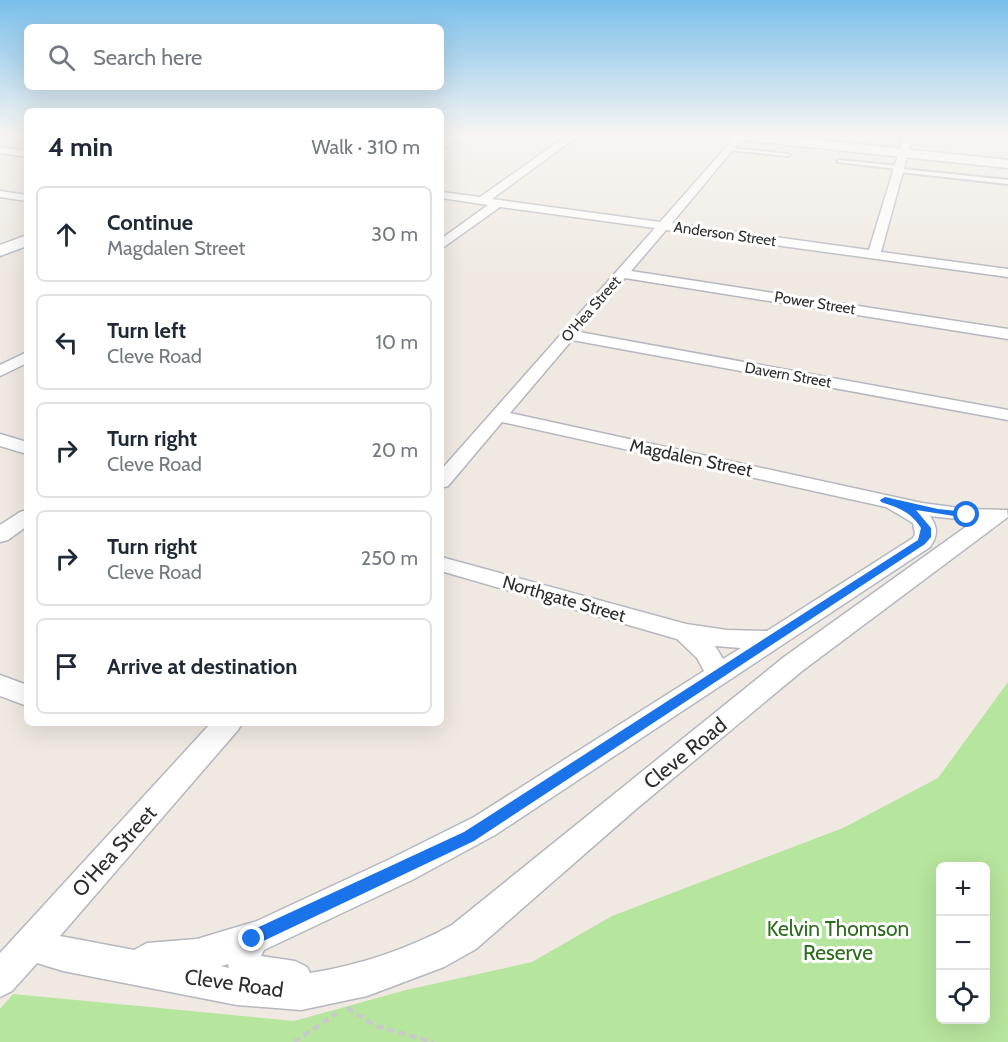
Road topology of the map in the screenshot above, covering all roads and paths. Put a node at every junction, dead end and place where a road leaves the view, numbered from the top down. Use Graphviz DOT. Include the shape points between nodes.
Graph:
graph roads {
  1 [pos="506,184"];
  2 [pos="698,184"];
  3 [pos="895,184"];
  4 [pos="0,194"];
  5 [pos="444,195"];
  6 [pos="24,198"];
  7 [pos="482,201"];
  8 [pos="498,203"];
  9 [pos="663,225"];
  10 [pos="444,242"];
  11 [pos="874,254"];
  12 [pos="621,273"];
  13 [pos="1008,273"];
  14 [pos="1008,333"];
  15 [pos="569,335"];
  16 [pos="24,359"];
  17 [pos="0,371"];
  18 [pos="1008,415"];
  19 [pos="498,416"];
  20 [pos="0,441"];
  21 [pos="24,447"];
  22 [pos="444,479"];
  23 [pos="885,500"];
  24 [pos="1004,510"];
  25 [pos="24,518"];
  26 [pos="0,535"];
  27 [pos="444,565"];
  28 [pos="686,633"];
  29 [pos="772,640"];
  30 [pos="717,675"];
  31 [pos="0,685"];
  32 [pos="24,695"];
  33 [pos="225,726"];
  34 [pos="252,939"];
  35 [pos="30,945"];
  36 [pos="100,960"];
  37 [pos="367,978"];
  38 [pos="0,979"];
  39 [pos="294,1042"];
  40 [pos="434,1042"];
  1 -- 7 [label="street"];
  2 -- 9 [label="street, O'Hea Street"];
  3 -- 11 [label="street"];
  4 -- 6 [label="street"];
  5 -- 7 [label="street, Anderson Street"];
  7 -- 8 [label="street, Anderson Street"];
  8 -- 9 [label="street, Anderson Street"];
  8 -- 10 [label="street"];
  9 -- 11 [label="street, Anderson Street"];
  9 -- 12 [label="street, O'Hea Street"];
  11 -- 13 [label="street, Anderson Street"];
  12 -- 14 [label="street, Power Street"];
  12 -- 15 [label="street, O'Hea Street"];
  15 -- 18 [label="street, Davern Street"];
  15 -- 19 [label="street, O'Hea Street"];
  16 -- 17 [label="street"];
  19 -- 22 [label="street, O'Hea Street"];
  19 -- 23 [label="street, Magdalen Street"];
  20 -- 21 [label="street"];
  23 -- 24 [label="street, Magdalen Street" via="952,514"];
  23 -- 29 [label="street, Cleve Road" via="918,515 926,528 922,542"];
  24 -- 37 [label="street, Cleve Road" via="793,664 464,937 432,955"];
  25 -- 26 [label="street"];
  27 -- 28 [label="street, Northgate Street"];
  28 -- 29 [label="street, Northgate Street"];
  28 -- 30 [label="street, Northgate Street" via="706,652"];
  29 -- 30 [label="street, Cleve Road"];
  30 -- 34 [label="street, Cleve Road" via="469,837"];
  31 -- 32 [label="street"];
  33 -- 35 [label="street, O'Hea Street"];
  34 -- 36 [label="street, Cleve Road" via="187,959"];
  34 -- 37 [label="street, Cleve Road" via="242,960 250,971 308,980"];
  35 -- 36 [label="street, Cleve Road"];
  35 -- 38 [label="street, O'Hea Street"];
  36 -- 37 [label="street, Cleve Road" via="274,991 301,992"];
  39 -- 40 [label="path" via="346,1007 356,1016 384,1028"];
}
